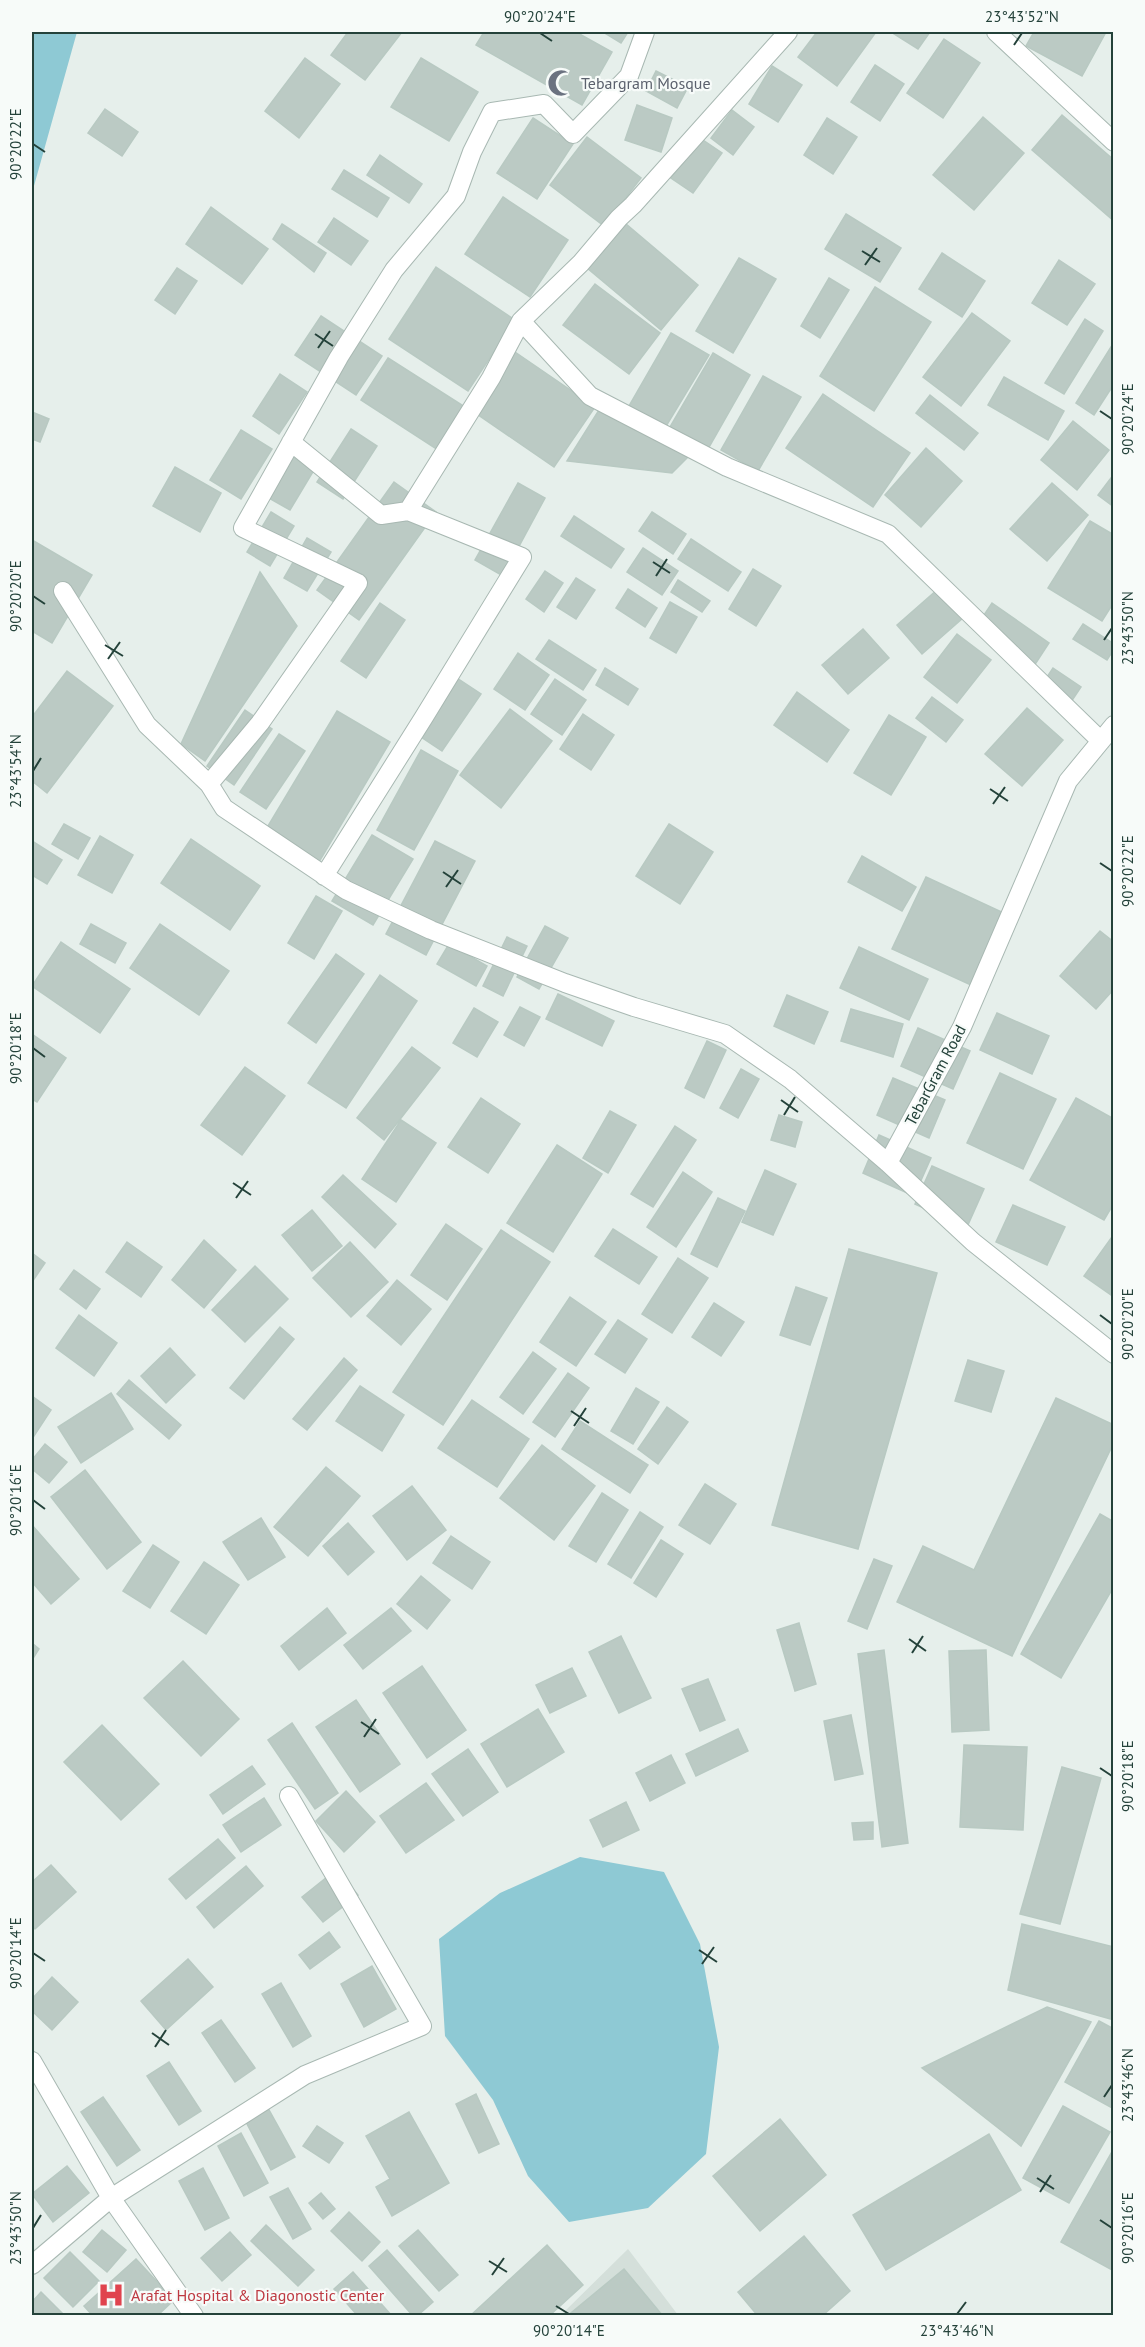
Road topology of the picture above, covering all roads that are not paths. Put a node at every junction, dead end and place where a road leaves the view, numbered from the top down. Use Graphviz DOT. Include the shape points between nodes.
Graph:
graph roads {
  1 [pos="645,32"];
  2 [pos="788,32"];
  3 [pos="996,32"];
  4 [pos="1113,142"];
  5 [pos="521,321"];
  6 [pos="291,442"];
  7 [pos="408,511"];
  8 [pos="63,591"];
  9 [pos="1113,725"];
  10 [pos="1101,741"];
  11 [pos="208,784"];
  12 [pos="324,876"];
  13 [pos="888,1163"];
  14 [pos="1113,1354"];
  15 [pos="289,1796"];
  16 [pos="32,2061"];
  17 [pos="111,2198"];
  18 [pos="32,2265"];
  19 [pos="194,2316"];
  1 -- 6 [label="street" via="629,76 573,134 544,104 492,112 456,196 394,270"];
  2 -- 5 [label="street" via="581,263"];
  3 -- 4 [label="street"];
  5 -- 7 [label="street" via="491,378"];
  5 -- 10 [label="street" via="590,396 727,467 888,534"];
  6 -- 7 [label="street" via="381,515"];
  6 -- 11 [label="street" via="243,528 358,583 260,723"];
  7 -- 12 [label="street" via="522,557"];
  8 -- 11 [label="street" via="147,725"];
  9 -- 10 [label="street, TebarGram Road"];
  10 -- 13 [label="street, TebarGram Road" via="1068,781 962,1028"];
  11 -- 12 [label="street" via="224,808"];
  12 -- 13 [label="street" via="431,930 565,983 725,1034 790,1079"];
  13 -- 14 [label="street" via="973,1242"];
  15 -- 17 [label="street" via="422,2026 305,2075"];
  16 -- 17 [label="street"];
  17 -- 18 [label="street"];
  17 -- 19 [label="street"];
}
